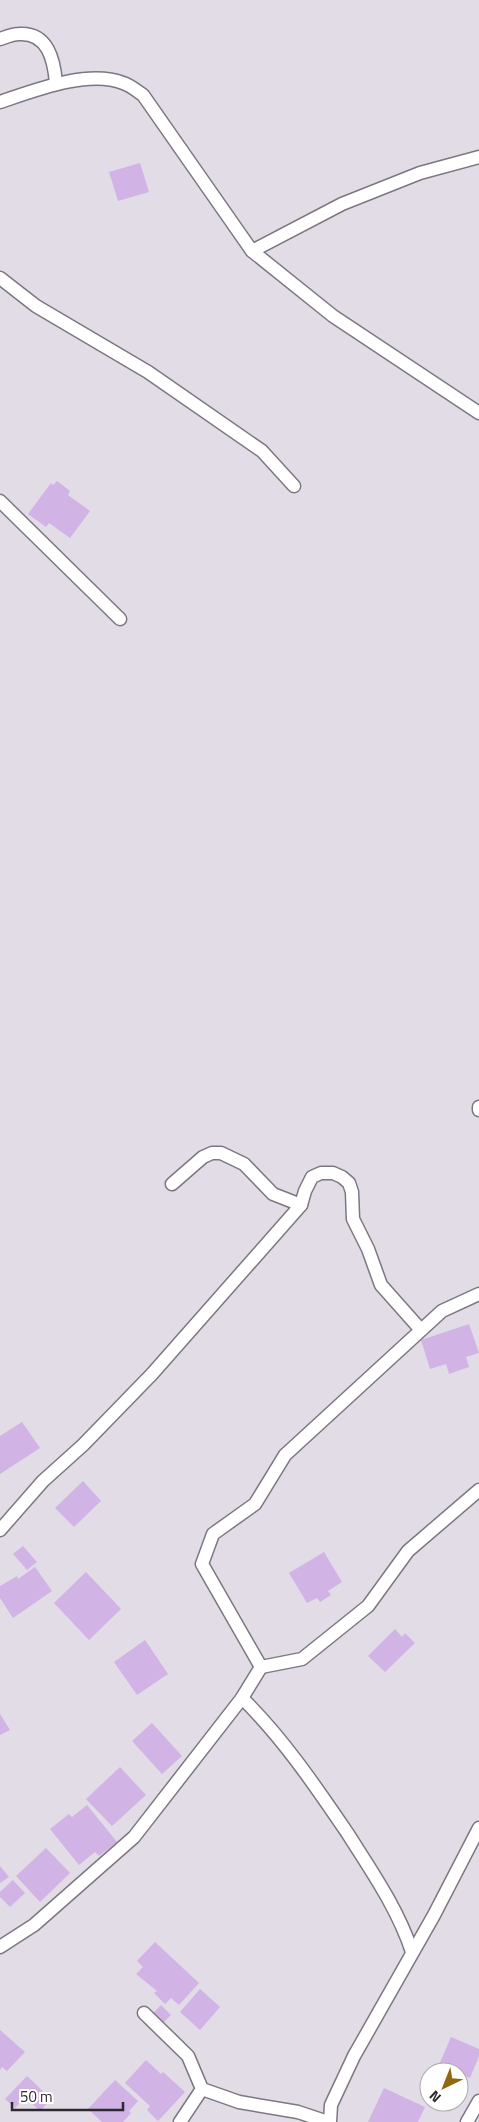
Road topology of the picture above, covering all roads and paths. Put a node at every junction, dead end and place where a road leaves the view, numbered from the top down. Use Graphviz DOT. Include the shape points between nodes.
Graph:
graph roads {
  1 [pos="0,39"];
  2 [pos="56,83"];
  3 [pos="0,102"];
  4 [pos="479,156"];
  5 [pos="252,250"];
  6 [pos="0,278"];
  7 [pos="479,413"];
  8 [pos="294,486"];
  9 [pos="0,501"];
  10 [pos="120,619"];
  11 [pos="172,1184"];
  12 [pos="301,1205"];
  13 [pos="479,1294"];
  14 [pos="421,1330"];
  15 [pos="479,1490"];
  16 [pos="0,1530"];
  17 [pos="260,1666"];
  18 [pos="242,1698"];
  19 [pos="479,1828"];
  20 [pos="0,1947"];
  21 [pos="412,1952"];
  22 [pos="144,2013"];
  23 [pos="202,2089"];
  24 [pos="479,2101"];
  25 [pos="180,2122"];
  26 [pos="329,2122"];
  27 [pos="467,2122"];
  1 -- 2 [label="street" via="19,34 37,36 48,47 54,61"];
  2 -- 3 [label="street"];
  2 -- 5 [label="street" via="94,79 122,82 143,95"];
  4 -- 5 [label="street" via="420,173 342,204"];
  5 -- 7 [label="street" via="334,316"];
  6 -- 8 [label="street" via="36,306 148,372 262,451"];
  9 -- 10 [label="street"];
  11 -- 12 [label="street" via="203,1157 221,1153 244,1164 273,1194"];
  12 -- 14 [label="street" via="312,1177 321,1172 333,1173 349,1183 353,1219 381,1285"];
  12 -- 16 [label="street" via="152,1374 84,1445 42,1481"];
  13 -- 14 [label="street" via="442,1311"];
  14 -- 17 [label="street" via="285,1455 255,1504 213,1534 202,1564"];
  15 -- 17 [label="street" via="408,1551 368,1606 317,1647 302,1659"];
  17 -- 18 [label="street"];
  18 -- 20 [label="street" via="134,1837 34,1925"];
  18 -- 21 [label="street" via="265,1720 327,1802 371,1869"];
  19 -- 21 [label="street"];
  21 -- 26 [label="street" via="342,2080"];
  22 -- 23 [label="street" via="188,2056"];
  23 -- 25 [label="street"];
  23 -- 26 [label="street" via="239,2102 298,2112"];
  24 -- 27 [label="street"];
}
